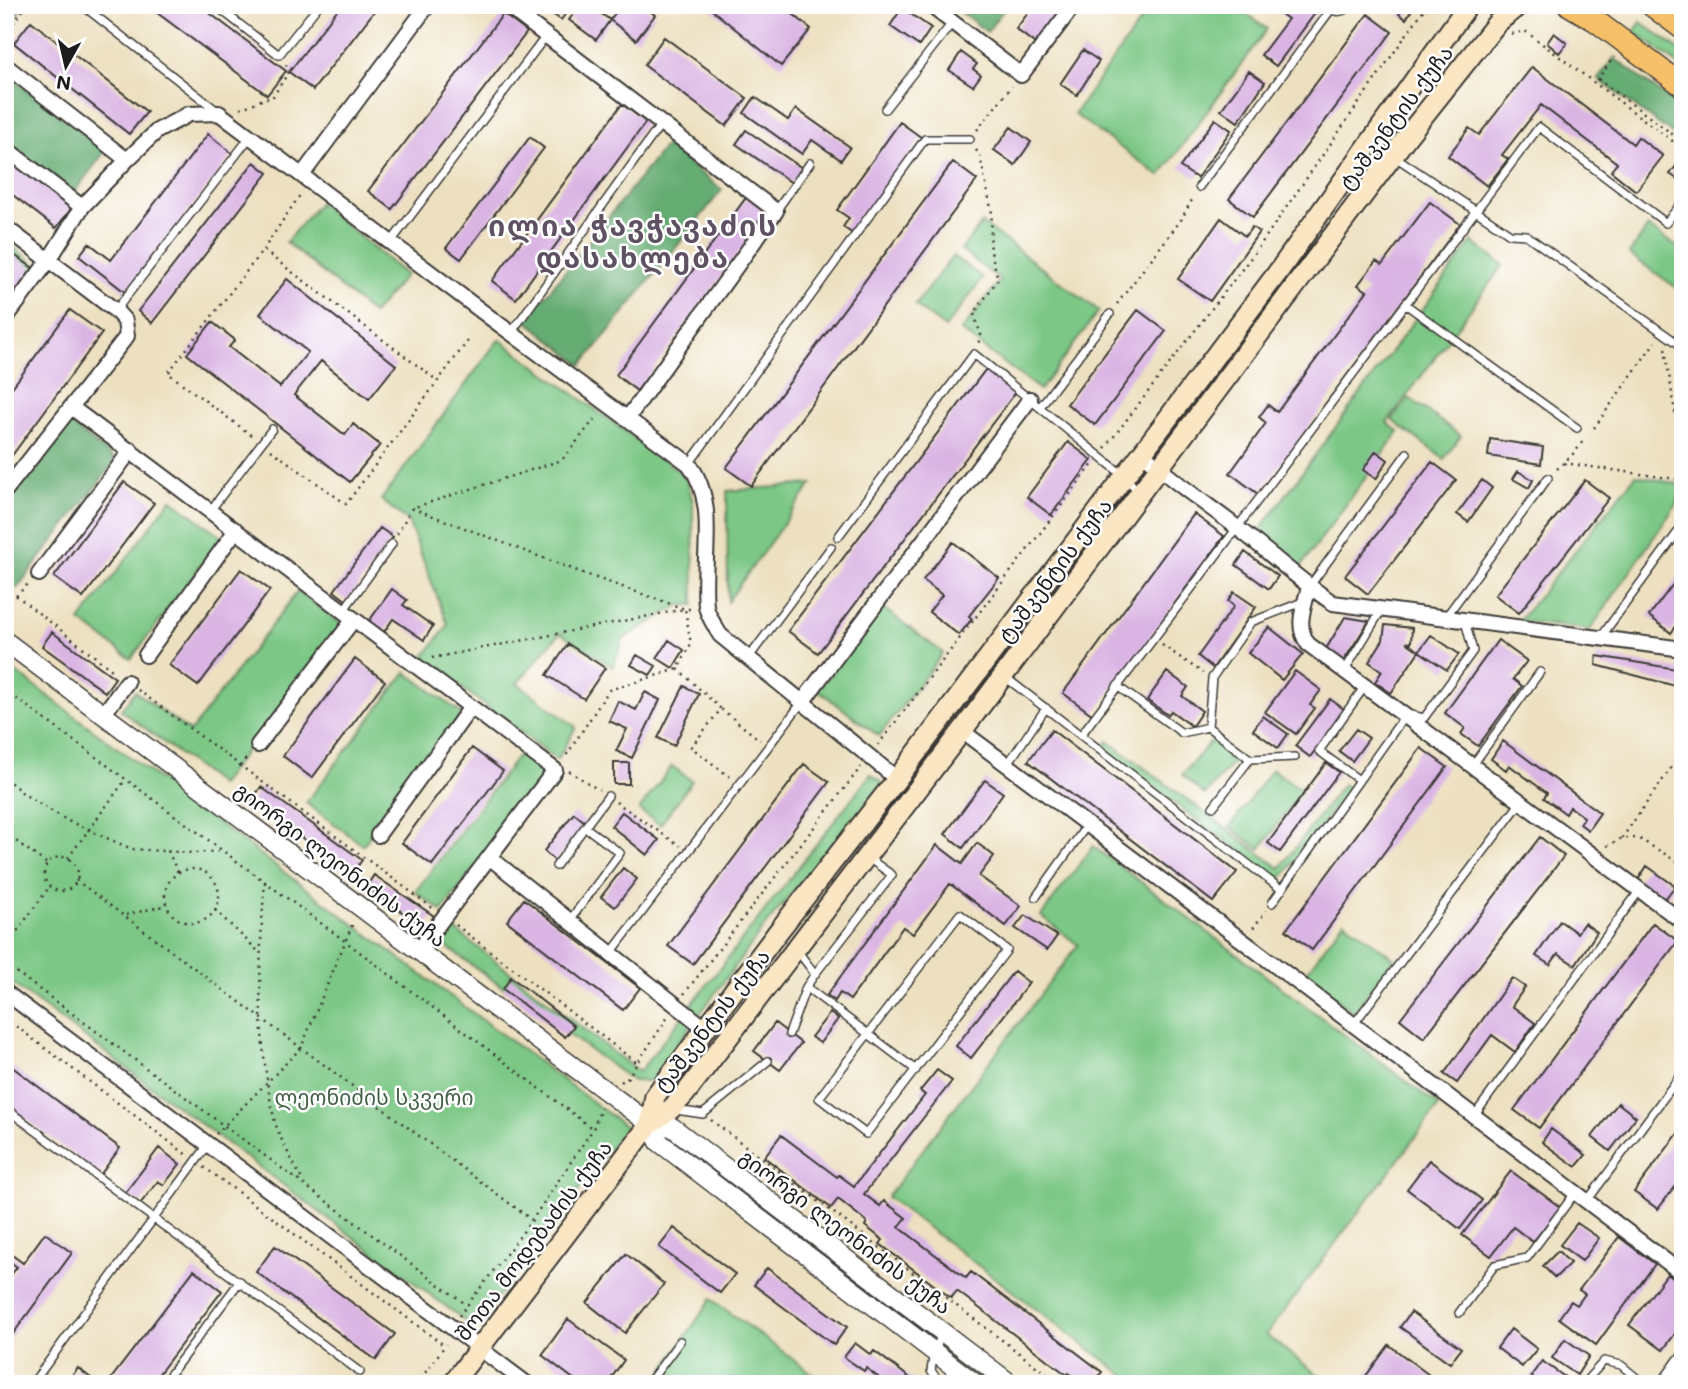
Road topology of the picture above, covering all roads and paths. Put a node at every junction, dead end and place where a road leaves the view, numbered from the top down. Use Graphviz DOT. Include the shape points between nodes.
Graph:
graph roads {
  1 [pos="27,5"];
  2 [pos="82,5"];
  3 [pos="215,5"];
  4 [pos="319,5"];
  5 [pos="428,5"];
  6 [pos="506,5"];
  7 [pos="930,5"];
  8 [pos="1074,5"];
  9 [pos="1323,5"];
  10 [pos="1350,5"];
  11 [pos="1427,5"];
  12 [pos="1468,5"];
  13 [pos="1519,5"];
  14 [pos="1569,5"];
  15 [pos="1651,5"];
  16 [pos="1330,11"];
  17 [pos="952,23"];
  18 [pos="1683,29"];
  19 [pos="1525,31"];
  20 [pos="5,34"];
  21 [pos="546,36"];
  22 [pos="279,55"];
  23 [pos="6,66"];
  24 [pos="1021,75"];
  25 [pos="1598,79"];
  26 [pos="1683,86"];
  27 [pos="885,108"];
  28 [pos="219,113"];
  29 [pos="661,124"];
  30 [pos="250,136"];
  31 [pos="970,139"];
  32 [pos="1683,142"];
  33 [pos="5,148"];
  34 [pos="1683,149"];
  35 [pos="1394,156"];
  36 [pos="127,160"];
  37 [pos="810,163"];
  38 [pos="302,175"];
  39 [pos="1199,187"];
  40 [pos="1682,204"];
  41 [pos="82,207"];
  42 [pos="776,211"];
  43 [pos="1475,211"];
  44 [pos="5,227"];
  45 [pos="391,242"];
  46 [pos="263,250"];
  47 [pos="49,260"];
  48 [pos="1405,304"];
  49 [pos="116,311"];
  50 [pos="1110,314"];
  51 [pos="5,318"];
  52 [pos="1662,332"];
  53 [pos="511,333"];
  54 [pos="470,338"];
  55 [pos="1683,347"];
  56 [pos="974,354"];
  57 [pos="438,381"];
  58 [pos="1035,403"];
  59 [pos="607,404"];
  60 [pos="71,407"];
  61 [pos="627,419"];
  62 [pos="1577,428"];
  63 [pos="1594,428"];
  64 [pos="271,429"];
  65 [pos="1588,431"];
  66 [pos="261,443"];
  67 [pos="131,450"];
  68 [pos="1681,450"];
  69 [pos="1142,452"];
  70 [pos="1406,453"];
  71 [pos="1099,456"];
  72 [pos="1564,463"];
  73 [pos="689,464"];
  74 [pos="1158,468"];
  75 [pos="1125,476"];
  76 [pos="1548,478"];
  77 [pos="1683,480"];
  78 [pos="5,491"];
  79 [pos="1140,493"];
  80 [pos="412,508"];
  81 [pos="210,511"];
  82 [pos="1683,524"];
  83 [pos="1237,527"];
  84 [pos="236,530"];
  85 [pos="838,537"];
  86 [pos="392,544"];
  87 [pos="831,547"];
  88 [pos="39,574"];
  89 [pos="5,587"];
  90 [pos="1307,594"];
  91 [pos="685,608"];
  92 [pos="706,608"];
  93 [pos="1382,609"];
  94 [pos="348,615"];
  95 [pos="1446,618"];
  96 [pos="1465,620"];
  97 [pos="1600,638"];
  98 [pos="1153,639"];
  99 [pos="5,641"];
  100 [pos="1683,649"];
  101 [pos="146,655"];
  102 [pos="750,656"];
  103 [pos="411,662"];
  104 [pos="678,669"];
  105 [pos="1345,670"];
  106 [pos="1540,672"];
  107 [pos="1003,676"];
  108 [pos="1212,678"];
  109 [pos="127,682"];
  110 [pos="1366,685"];
  111 [pos="1118,686"];
  112 [pos="5,690"];
  113 [pos="803,701"];
  114 [pos="471,707"];
  115 [pos="1046,708"];
  116 [pos="721,709"];
  117 [pos="103,715"];
  118 [pos="1406,715"];
  119 [pos="1208,727"];
  120 [pos="962,731"];
  121 [pos="1081,735"];
  122 [pos="258,745"];
  123 [pos="769,746"];
  124 [pos="1683,751"];
  125 [pos="870,756"];
  126 [pos="1295,757"];
  127 [pos="1250,759"];
  128 [pos="1007,765"];
  129 [pos="1472,766"];
  130 [pos="5,778"];
  131 [pos="127,779"];
  132 [pos="897,779"];
  133 [pos="1359,780"];
  134 [pos="740,784"];
  135 [pos="608,796"];
  136 [pos="1521,802"];
  137 [pos="1213,807"];
  138 [pos="1087,824"];
  139 [pos="585,827"];
  140 [pos="90,830"];
  141 [pos="5,833"];
  142 [pos="378,835"];
  143 [pos="1622,838"];
  144 [pos="223,850"];
  145 [pos="168,851"];
  146 [pos="688,852"];
  147 [pos="1592,854"];
  148 [pos="489,856"];
  149 [pos="866,857"];
  150 [pos="68,859"];
  151 [pos="47,864"];
  152 [pos="1683,865"];
  153 [pos="556,866"];
  154 [pos="178,873"];
  155 [pos="76,880"];
  156 [pos="265,882"];
  157 [pos="50,886"];
  158 [pos="1282,890"];
  159 [pos="1640,890"];
  160 [pos="1036,897"];
  161 [pos="1272,903"];
  162 [pos="167,905"];
  163 [pos="360,906"];
  164 [pos="215,910"];
  165 [pos="124,916"];
  166 [pos="444,916"];
  167 [pos="570,920"];
  168 [pos="1683,922"];
  169 [pos="1243,941"];
  170 [pos="345,942"];
  171 [pos="5,948"];
  172 [pos="796,949"];
  173 [pos="418,950"];
  174 [pos="260,953"];
  175 [pos="611,953"];
  176 [pos="5,964"];
  177 [pos="815,974"];
  178 [pos="806,987"];
  179 [pos="5,992"];
  180 [pos="676,1005"];
  181 [pos="5,1018"];
  182 [pos="262,1019"];
  183 [pos="1353,1025"];
  184 [pos="705,1028"];
  185 [pos="789,1034"];
  186 [pos="868,1034"];
  187 [pos="301,1048"];
  188 [pos="768,1061"];
  189 [pos="637,1063"];
  190 [pos="916,1069"];
  191 [pos="1683,1072"];
  192 [pos="268,1080"];
  193 [pos="607,1092"];
  194 [pos="5,1108"];
  195 [pos="671,1109"];
  196 [pos="703,1114"];
  197 [pos="1474,1116"];
  198 [pos="650,1124"];
  199 [pos="223,1125"];
  200 [pos="593,1129"];
  201 [pos="208,1145"];
  202 [pos="196,1161"];
  203 [pos="304,1185"];
  204 [pos="1581,1197"];
  205 [pos="154,1218"];
  206 [pos="532,1220"];
  207 [pos="1683,1274"];
  208 [pos="240,1281"];
  209 [pos="467,1305"];
  210 [pos="1459,1312"];
  211 [pos="451,1327"];
  212 [pos="944,1333"];
  213 [pos="680,1341"];
  214 [pos="445,1346"];
  215 [pos="479,1349"];
  216 [pos="934,1351"];
  217 [pos="1683,1362"];
  218 [pos="360,1372"];
  219 [pos="32,1384"];
  220 [pos="163,1384"];
  221 [pos="418,1384"];
  222 [pos="452,1384"];
  223 [pos="527,1384"];
  224 [pos="648,1384"];
  225 [pos="941,1384"];
  226 [pos="976,1384"];
  227 [pos="1011,1384"];
  228 [pos="1060,1384"];
  229 [pos="1583,1384"];
  230 [pos="1644,1384"];
  231 [pos="1667,1384"];
  1 -- 20 [label="path"];
  2 -- 28 [label="lane"];
  3 -- 22 [label="lane"];
  4 -- 22 [label="lane"];
  5 -- 38 [label="street"];
  6 -- 21 [label="street"];
  7 -- 17 [label="street"];
  8 -- 24 [label="street"];
  9 -- 16 [label="lane"];
  10 -- 16 [label="lane"];
  11 -- 71 [label="path" via="1256,251"];
  12 -- 69 [label="main road, ტაშკენტის ქუჩა" via="1278,272"];
  13 -- 35 [label="main road, ტაშკენტის ქუჩა" via="1497,23"];
  14 -- 26 [label="main road"];
  15 -- 18 [label="main road"];
  16 -- 39 [label="lane"];
  17 -- 24 [label="street"];
  17 -- 27 [label="lane"];
  19 -- 34 [label="path"];
  21 -- 29 [label="street"];
  21 -- 45 [label="lane"];
  22 -- 28 [label="path" via="288,73 272,98"];
  23 -- 36 [label="street"];
  24 -- 31 [label="path"];
  25 -- 32 [label="path"];
  28 -- 30 [label="street"];
  28 -- 36 [label="street" via="189,114 157,131"];
  29 -- 42 [label="street"];
  29 -- 53 [label="lane"];
  30 -- 38 [label="street"];
  30 -- 49 [label="lane"];
  31 -- 56 [label="path" via="980,156 992,213 990,248 998,279 974,314 981,335"];
  31 -- 73 [label="lane" via="925,139"];
  33 -- 41 [label="street"];
  35 -- 43 [label="lane"];
  35 -- 74 [label="main road, ტაშკენტის ქუჩა"];
  36 -- 41 [label="street"];
  37 -- 42 [label="lane"];
  38 -- 45 [label="street"];
  38 -- 46 [label="path" via="303,192"];
  39 -- 50 [label="path" via="1181,220"];
  40 -- 43 [label="lane" via="1666,223 1539,127"];
  41 -- 47 [label="street"];
  42 -- 61 [label="street"];
  43 -- 48 [label="lane"];
  43 -- 52 [label="lane" via="1510,234 1526,235"];
  44 -- 47 [label="street"];
  45 -- 53 [label="street"];
  46 -- 57 [label="path"];
  46 -- 66 [label="path" via="168,373"];
  47 -- 49 [label="street"];
  47 -- 51 [label="street"];
  48 -- 62 [label="lane"];
  48 -- 83 [label="lane"];
  49 -- 60 [label="street" via="125,321 127,336"];
  50 -- 58 [label="lane"];
  52 -- 55 [label="lane"];
  52 -- 63 [label="path"];
  52 -- 68 [label="path"];
  53 -- 59 [label="street"];
  54 -- 57 [label="path"];
  56 -- 58 [label="lane"];
  56 -- 85 [label="lane"];
  57 -- 66 [label="path" via="346,504"];
  58 -- 71 [label="lane"];
  58 -- 113 [label="street"];
  59 -- 61 [label="street"];
  59 -- 80 [label="path" via="562,460"];
  60 -- 67 [label="street"];
  60 -- 78 [label="street"];
  61 -- 73 [label="street"];
  64 -- 66 [label="lane"];
  65 -- 72 [label="path"];
  66 -- 81 [label="lane"];
  67 -- 81 [label="street"];
  67 -- 88 [label="street"];
  69 -- 74 [label="street"];
  69 -- 75 [label="main road, ტაშკენტის ქუჩა"];
  70 -- 90 [label="lane"];
  71 -- 75 [label="lane"];
  71 -- 125 [label="path"];
  72 -- 76 [label="path"];
  72 -- 77 [label="path"];
  73 -- 92 [label="street" via="700,478 705,499"];
  74 -- 79 [label="main road, ტაშკენტის ქუჩა"];
  74 -- 83 [label="street"];
  75 -- 79 [label="lane"];
  75 -- 132 [label="main road, ტაშკენტის ქუჩა"];
  76 -- 95 [label="lane"];
  79 -- 107 [label="main road, ტაშკენტის ქუჩა"];
  80 -- 86 [label="path"];
  80 -- 91 [label="path"];
  81 -- 84 [label="street"];
  82 -- 97 [label="lane"];
  83 -- 90 [label="street"];
  83 -- 98 [label="lane"];
  84 -- 94 [label="street"];
  84 -- 101 [label="street"];
  86 -- 94 [label="lane"];
  87 -- 102 [label="lane"];
  89 -- 109 [label="path"];
  90 -- 93 [label="street" via="1333,603"];
  90 -- 105 [label="street" via="1302,635"];
  90 -- 108 [label="lane" via="1251,622"];
  91 -- 92 [label="path"];
  91 -- 103 [label="path"];
  91 -- 104 [label="path" via="691,644"];
  92 -- 102 [label="street" via="720,635"];
  93 -- 95 [label="street"];
  93 -- 105 [label="lane"];
  94 -- 103 [label="street"];
  94 -- 122 [label="street"];
  95 -- 96 [label="street"];
  96 -- 97 [label="street"];
  96 -- 118 [label="lane" via="1474,651 1424,718"];
  97 -- 100 [label="street"];
  98 -- 108 [label="path"];
  98 -- 111 [label="lane"];
  99 -- 117 [label="street, გიორგი ლეონიძის ქუჩა"];
  102 -- 113 [label="street"];
  103 -- 114 [label="street"];
  104 -- 116 [label="path"];
  104 -- 135 [label="path" via="609,690 560,765"];
  105 -- 110 [label="street"];
  106 -- 129 [label="lane"];
  107 -- 115 [label="lane"];
  107 -- 120 [label="main road, ტაშკენტის ქუჩა"];
  108 -- 119 [label="lane"];
  109 -- 117 [label="street"];
  109 -- 166 [label="path"];
  110 -- 118 [label="street"];
  110 -- 133 [label="lane" via="1319,751"];
  111 -- 119 [label="lane" via="1182,733"];
  111 -- 121 [label="lane"];
  112 -- 131 [label="path"];
  113 -- 123 [label="lane"];
  113 -- 125 [label="street"];
  114 -- 142 [label="street"];
  114 -- 148 [label="street" via="555,770"];
  115 -- 121 [label="lane"];
  115 -- 128 [label="lane"];
  116 -- 123 [label="path"];
  116 -- 134 [label="path" via="691,747"];
  117 -- 163 [label="street, გიორგი ლეონიძის ქუჩა"];
  118 -- 129 [label="street"];
  118 -- 133 [label="lane"];
  119 -- 127 [label="lane"];
  120 -- 128 [label="street"];
  120 -- 149 [label="main road, ტაშკენტის ქუჩა"];
  121 -- 158 [label="lane"];
  123 -- 134 [label="lane"];
  124 -- 143 [label="path"];
  125 -- 132 [label="street"];
  125 -- 180 [label="path"];
  126 -- 127 [label="lane"];
  127 -- 137 [label="lane"];
  128 -- 138 [label="street"];
  129 -- 136 [label="street"];
  130 -- 140 [label="path" via="35,801"];
  131 -- 140 [label="path"];
  131 -- 144 [label="path"];
  132 -- 184 [label="main road, ტაშკენტის ქუჩა"];
  133 -- 158 [label="lane"];
  134 -- 146 [label="lane"];
  135 -- 139 [label="lane"];
  135 -- 146 [label="path"];
  136 -- 147 [label="street"];
  136 -- 183 [label="lane"];
  138 -- 160 [label="lane"];
  138 -- 169 [label="street"];
  139 -- 153 [label="lane"];
  139 -- 167 [label="lane" via="620,853"];
  140 -- 145 [label="path" via="132,849"];
  140 -- 150 [label="path"];
  141 -- 151 [label="path"];
  143 -- 147 [label="path"];
  143 -- 152 [label="path" via="1638,838"];
  144 -- 145 [label="path"];
  144 -- 156 [label="path"];
  145 -- 154 [label="path"];
  146 -- 175 [label="lane"];
  147 -- 159 [label="street"];
  148 -- 166 [label="street"];
  148 -- 167 [label="street"];
  149 -- 172 [label="main road, ტაშკენტის ქუჩა"];
  149 -- 177 [label="lane" via="892,875"];
  150 -- 151 [label="path" via="57,858"];
  150 -- 155 [label="path" via="76,867"];
  151 -- 157 [label="path" via="44,875"];
  154 -- 162 [label="path" via="166,887"];
  154 -- 164 [label="path" via="195,869 212,877 219,894"];
  155 -- 157 [label="path" via="60,891"];
  155 -- 165 [label="path"];
  156 -- 170 [label="path"];
  156 -- 174 [label="path"];
  157 -- 171 [label="path"];
  158 -- 161 [label="lane"];
  159 -- 168 [label="street"];
  159 -- 197 [label="lane"];
  161 -- 169 [label="path"];
  162 -- 164 [label="path" via="186,922 202,920"];
  162 -- 165 [label="path"];
  163 -- 170 [label="path"];
  163 -- 173 [label="street, გიორგი ლეონიძის ქუჩა"];
  164 -- 174 [label="path"];
  165 -- 182 [label="path"];
  166 -- 173 [label="street"];
  166 -- 189 [label="path"];
  167 -- 175 [label="street"];
  169 -- 183 [label="street"];
  170 -- 187 [label="path"];
  170 -- 200 [label="path"];
  172 -- 177 [label="lane"];
  172 -- 195 [label="main road, ტაშკენტის ქუჩა"];
  173 -- 193 [label="street, გიორგი ლეონიძის ქუჩა"];
  174 -- 182 [label="path"];
  175 -- 180 [label="street"];
  176 -- 199 [label="path"];
  177 -- 178 [label="lane"];
  178 -- 185 [label="lane"];
  178 -- 186 [label="lane"];
  179 -- 201 [label="street"];
  180 -- 184 [label="street"];
  180 -- 189 [label="path"];
  181 -- 202 [label="path"];
  182 -- 187 [label="path"];
  182 -- 192 [label="path"];
  183 -- 197 [label="street"];
  184 -- 198 [label="main road, ტაშკენტის ქუჩა" via="655,1096"];
  186 -- 190 [label="lane"];
  186 -- 190 [label="lane" via="819,1098 866,1134"];
  186 -- 190 [label="lane" via="960,914 1007,950"];
  187 -- 192 [label="path"];
  187 -- 206 [label="path"];
  188 -- 196 [label="lane"];
  189 -- 193 [label="path" via="628,1077"];
  191 -- 204 [label="lane"];
  192 -- 199 [label="path"];
  192 -- 203 [label="path" via="274,1121"];
  193 -- 198 [label="street, გიორგი ლეონიძის ქუჩა"];
  193 -- 200 [label="path"];
  194 -- 205 [label="lane"];
  195 -- 196 [label="lane"];
  195 -- 198 [label="main road, ტაშკენტის ქუჩა"];
  196 -- 228 [label="path"];
  197 -- 204 [label="street"];
  198 -- 212 [label="street, გიორგი ლეონიძის ქუჩა" via="672,1127"];
  198 -- 215 [label="main road, შოთა მოდებაძის ქუჩა"];
  198 -- 216 [label="street, გიორგი ლეონიძის ქუჩა" via="659,1142"];
  199 -- 201 [label="path"];
  199 -- 203 [label="path"];
  200 -- 206 [label="path"];
  201 -- 202 [label="lane"];
  201 -- 211 [label="street"];
  202 -- 205 [label="lane"];
  202 -- 214 [label="path"];
  203 -- 209 [label="path"];
  204 -- 207 [label="street"];
  204 -- 210 [label="lane" via="1527,1258 1495,1265"];
  205 -- 208 [label="lane"];
  205 -- 219 [label="lane"];
  206 -- 209 [label="path"];
  208 -- 218 [label="lane"];
  208 -- 220 [label="lane"];
  209 -- 211 [label="path"];
  211 -- 214 [label="path"];
  211 -- 215 [label="street"];
  212 -- 216 [label="lane"];
  212 -- 227 [label="street, გიორგი ლეონიძის ქუჩა"];
  213 -- 224 [label="lane"];
  214 -- 221 [label="path"];
  215 -- 222 [label="main road, შოთა მოდებაძის ქუჩა"];
  215 -- 223 [label="street"];
  216 -- 225 [label="lane" via="931,1371"];
  216 -- 226 [label="street, გიორგი ლეონიძის ქუჩა"];
  217 -- 231 [label="street"];
  229 -- 230 [label="lane" via="1604,1362 1621,1365"];
}
